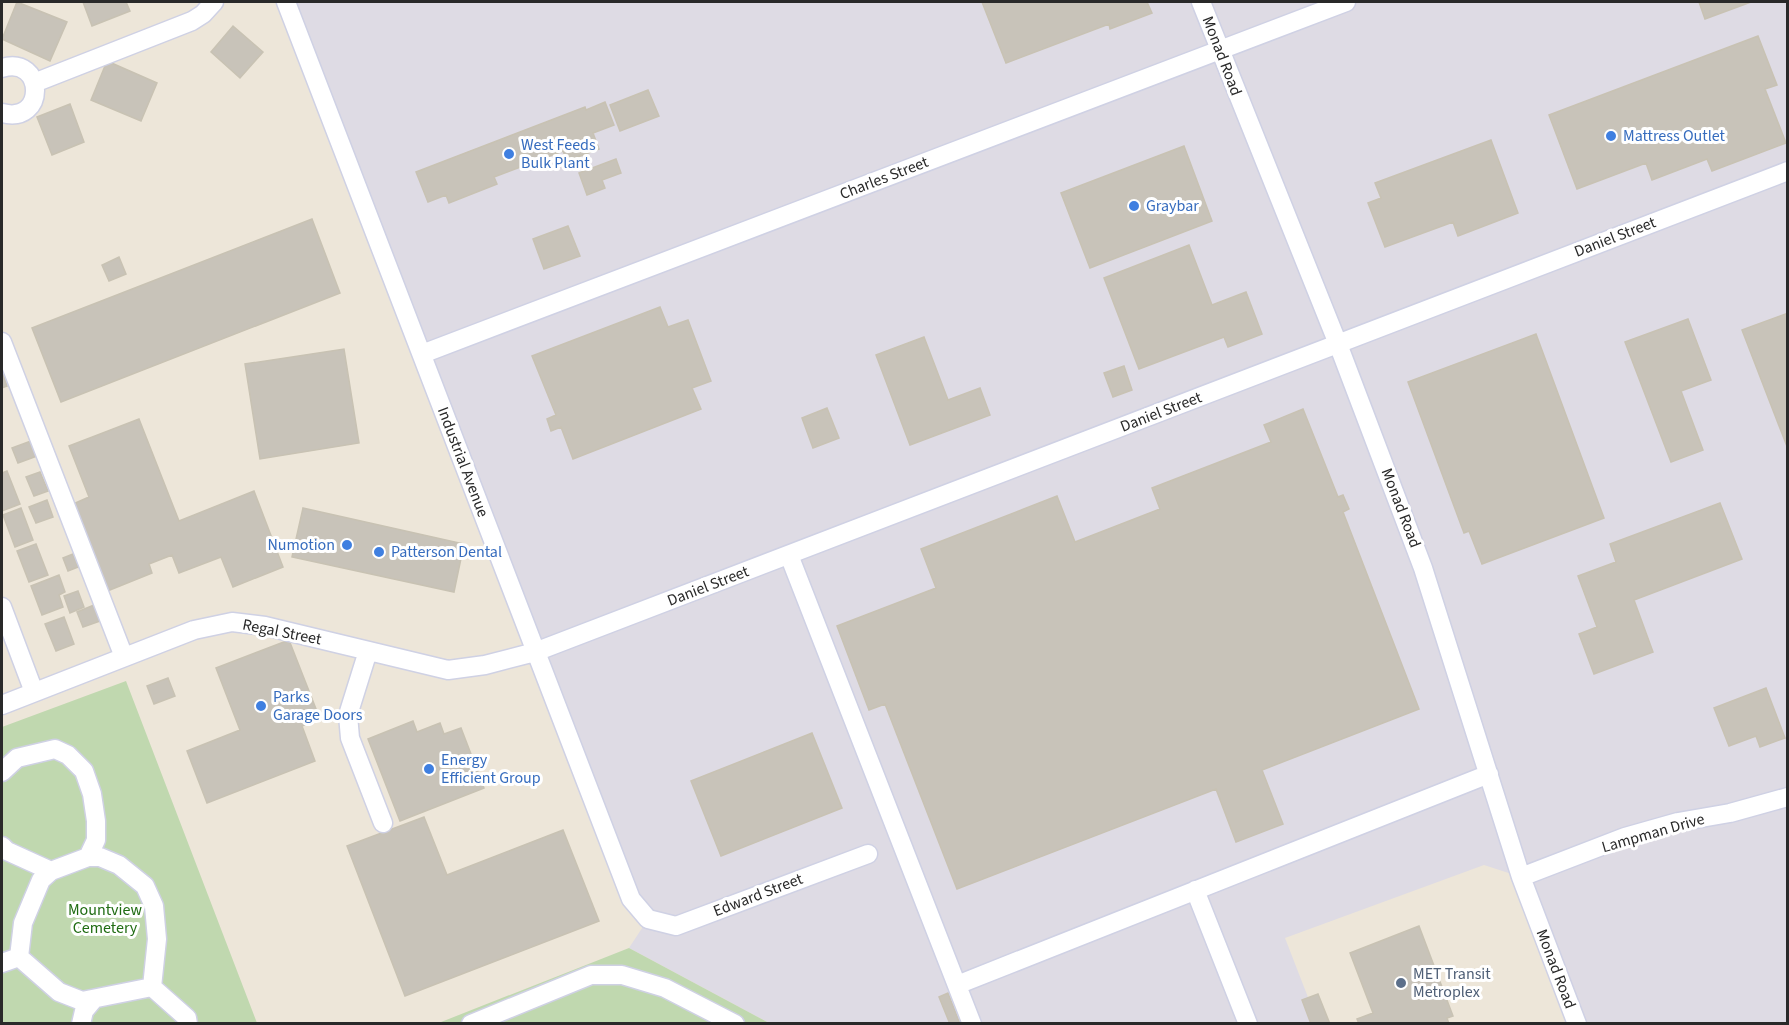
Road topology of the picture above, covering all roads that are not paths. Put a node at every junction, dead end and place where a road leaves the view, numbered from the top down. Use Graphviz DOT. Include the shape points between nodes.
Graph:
graph roads {
  1 [pos="214,2"];
  2 [pos="286,2"];
  3 [pos="1201,2"];
  4 [pos="1346,2"];
  5 [pos="1219,50"];
  6 [pos="2,68"];
  7 [pos="34,83"];
  8 [pos="2,113"];
  9 [pos="1788,171"];
  10 [pos="2,342"];
  11 [pos="1338,344"];
  12 [pos="422,354"];
  13 [pos="789,555"];
  14 [pos="2,607"];
  15 [pos="368,651"];
  16 [pos="535,652"];
  17 [pos="124,657"];
  18 [pos="34,692"];
  19 [pos="2,705"];
  20 [pos="2,772"];
  21 [pos="1489,774"];
  22 [pos="1788,796"];
  23 [pos="383,823"];
  24 [pos="2,846"];
  25 [pos="868,854"];
  26 [pos="88,857"];
  27 [pos="51,871"];
  28 [pos="1521,877"];
  29 [pos="1195,890"];
  30 [pos="648,919"];
  31 [pos="19,957"];
  32 [pos="2,963"];
  33 [pos="957,985"];
  34 [pos="152,987"];
  35 [pos="94,999"];
  36 [pos="81,1023"];
  37 [pos="188,1023"];
  38 [pos="471,1023"];
  39 [pos="735,1023"];
  40 [pos="972,1023"];
  41 [pos="1248,1023"];
  42 [pos="1577,1023"];
  1 -- 7 [label="street" via="192,21"];
  2 -- 12 [label="street, Industrial Avenue"];
  3 -- 5 [label="street, Monad Road"];
  4 -- 5 [label="street, Charles Street"];
  5 -- 11 [label="street, Monad Road"];
  5 -- 12 [label="street, Charles Street"];
  6 -- 7 [label="street" via="12,66 27,71"];
  7 -- 8 [label="street" via="30,106 16,114"];
  9 -- 11 [label="street, Daniel Street"];
  10 -- 17 [label="street"];
  11 -- 13 [label="street, Daniel Street"];
  11 -- 21 [label="street, Monad Road" via="1423,568"];
  12 -- 16 [label="street, Industrial Avenue"];
  13 -- 16 [label="street, Daniel Street"];
  13 -- 33 [label="street"];
  14 -- 18 [label="street"];
  15 -- 16 [label="street, Regal Street" via="447,670"];
  15 -- 17 [label="street, Regal Street" via="232,622 194,630"];
  15 -- 23 [label="street" via="348,715 350,738"];
  16 -- 30 [label="street, Industrial Avenue" via="632,899"];
  17 -- 18 [label="street, Regal Street"];
  18 -- 19 [label="street, Regal Street"];
  20 -- 26 [label="street" via="17,758 55,749 68,755 84,771 92,794 96,840"];
  21 -- 28 [label="street, Monad Road"];
  21 -- 29 [label="street"];
  22 -- 28 [label="street, Lampman Drive" via="1625,837"];
  24 -- 27 [label="street"];
  25 -- 30 [label="street, Edward Street" via="676,926"];
  26 -- 27 [label="street"];
  26 -- 34 [label="street" via="119,865 145,886 154,906 157,939"];
  27 -- 31 [label="street" via="40,880 23,923"];
  28 -- 42 [label="street, Monad Road"];
  29 -- 33 [label="street"];
  29 -- 41 [label="street"];
  31 -- 32 [label="street"];
  31 -- 35 [label="street" via="59,992 82,1001"];
  33 -- 40 [label="street"];
  34 -- 35 [label="street"];
  34 -- 37 [label="street"];
  35 -- 36 [label="street" via="84,1011"];
  38 -- 39 [label="street" via="591,975 622,975 665,988"];
}
